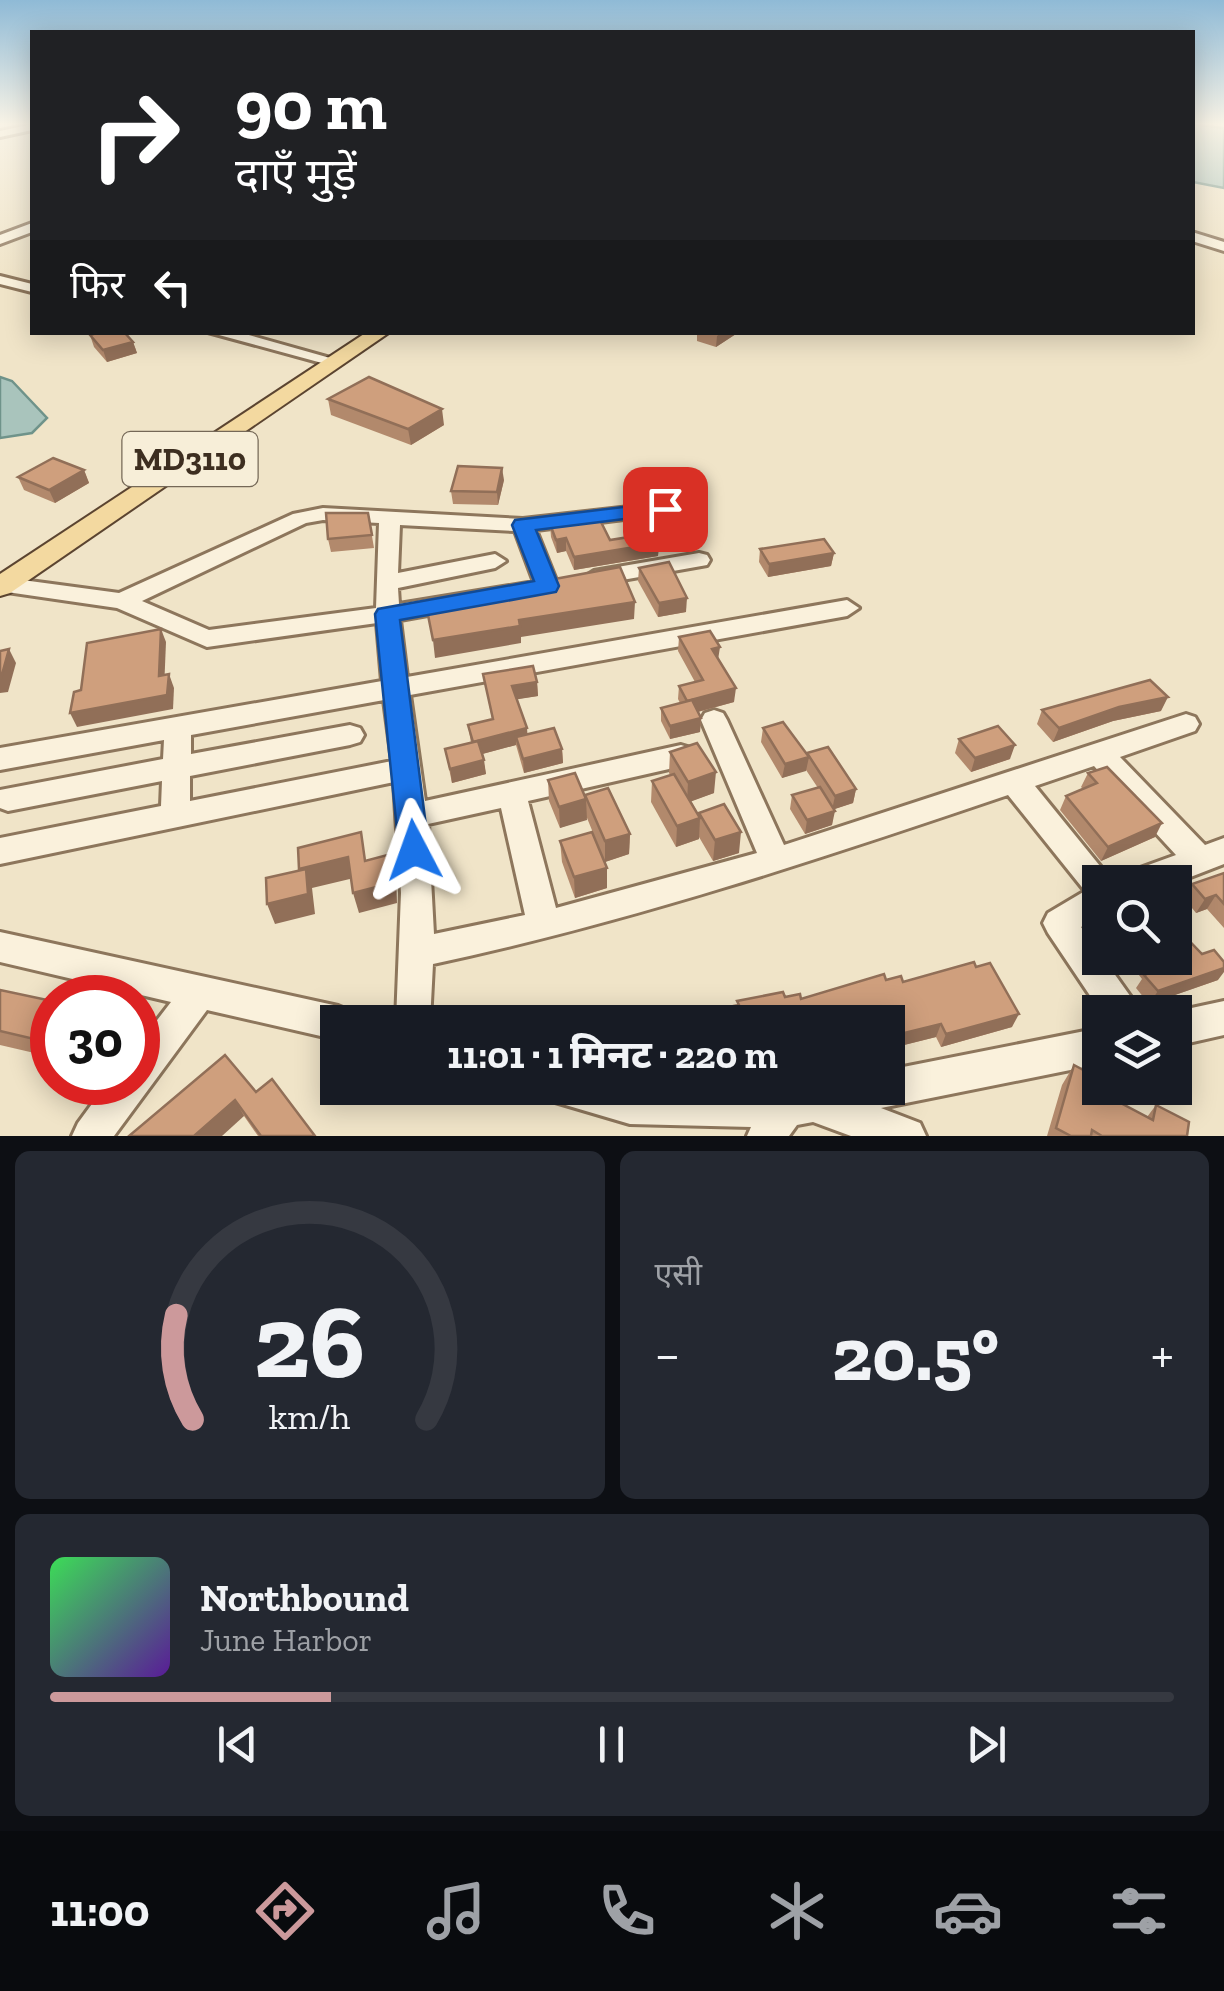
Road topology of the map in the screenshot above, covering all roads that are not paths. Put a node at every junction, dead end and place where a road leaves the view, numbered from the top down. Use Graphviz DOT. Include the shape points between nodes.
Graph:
graph roads {
  1 [pos="30,228"];
  2 [pos="1195,237"];
  3 [pos="0,240"];
  4 [pos="1224,248"];
  5 [pos="0,280"];
  6 [pos="30,288"];
  7 [pos="228,335"];
  8 [pos="356,335"];
  9 [pos="376,335"];
  10 [pos="322,358"];
  11 [pos="665,509"];
  12 [pos="390,517"];
  13 [pos="523,525"];
  14 [pos="699,560"];
  15 [pos="495,561"];
  16 [pos="1,582"];
  17 [pos="386,583"];
  18 [pos="548,586"];
  19 [pos="122,601"];
  20 [pos="848,608"];
  21 [pos="387,614"];
  22 [pos="396,687"];
  23 [pos="714,720"];
  24 [pos="1186,724"];
  25 [pos="178,728"];
  26 [pos="350,734"];
  27 [pos="1099,753"];
  28 [pos="680,756"];
  29 [pos="0,759"];
  30 [pos="177,767"];
  31 [pos="406,769"];
  32 [pos="1013,780"];
  33 [pos="512,793"];
  34 [pos="8,799"];
  35 [pos="175,816"];
  36 [pos="412,816"];
  37 [pos="0,851"];
  38 [pos="1211,855"];
  39 [pos="776,861"];
  40 [pos="1083,865"];
  41 [pos="1185,865"];
  42 [pos="1082,910"];
  43 [pos="544,926"];
  44 [pos="0,946"];
  45 [pos="419,952"];
  46 [pos="1082,957"];
  47 [pos="200,992"];
  48 [pos="414,1005"];
  49 [pos="1224,1018"];
  50 [pos="320,1019"];
  51 [pos="1192,1026"];
  52 [pos="160,1045"];
  53 [pos="1082,1050"];
  54 [pos="114,1105"];
  55 [pos="630,1105"];
  56 [pos="790,1117"];
  57 [pos="91,1136"];
  58 [pos="907,1136"];
  1 -- 3 [label="street"];
  2 -- 4 [label="street"];
  5 -- 6 [label="street"];
  7 -- 10 [label="street"];
  8 -- 10 [label="main road, MD3110"];
  9 -- 16 [label="main road, MD3110"];
  10 -- 16 [label="main road, MD3110"];
  11 -- 13 [label="street"];
  12 -- 13 [label="street"];
  12 -- 17 [label="street"];
  12 -- 19 [label="street" via="323,514 286,522"];
  13 -- 18 [label="street"];
  14 -- 18 [label="street"];
  15 -- 17 [label="street"];
  16 -- 19 [label="street"];
  17 -- 21 [label="street"];
  18 -- 21 [label="street"];
  19 -- 21 [label="street" via="207,639"];
  20 -- 22 [label="street"];
  21 -- 22 [label="street"];
  22 -- 25 [label="street"];
  22 -- 31 [label="street"];
  23 -- 39 [label="street"];
  24 -- 27 [label="street"];
  25 -- 29 [label="street"];
  25 -- 30 [label="street"];
  26 -- 30 [label="street"];
  27 -- 32 [label="street"];
  27 -- 38 [label="street"];
  28 -- 33 [label="street"];
  30 -- 34 [label="street"];
  30 -- 35 [label="street"];
  31 -- 35 [label="street"];
  31 -- 36 [label="street"];
  32 -- 39 [label="street"];
  32 -- 40 [label="street"];
  33 -- 36 [label="street"];
  33 -- 43 [label="street"];
  35 -- 37 [label="street"];
  36 -- 45 [label="street"];
  38 -- 41 [label="street"];
  39 -- 43 [label="street"];
  42 -- 46 [label="street" via="1058,923"];
  43 -- 45 [label="street"];
  44 -- 47 [label="street"];
  45 -- 48 [label="street"];
  47 -- 50 [label="street"];
  47 -- 52 [label="street"];
  49 -- 51 [label="street"];
  53 -- 56 [label="street"];
  54 -- 57 [label="street"];
  55 -- 56 [label="street"];
  56 -- 58 [label="street"];
}
